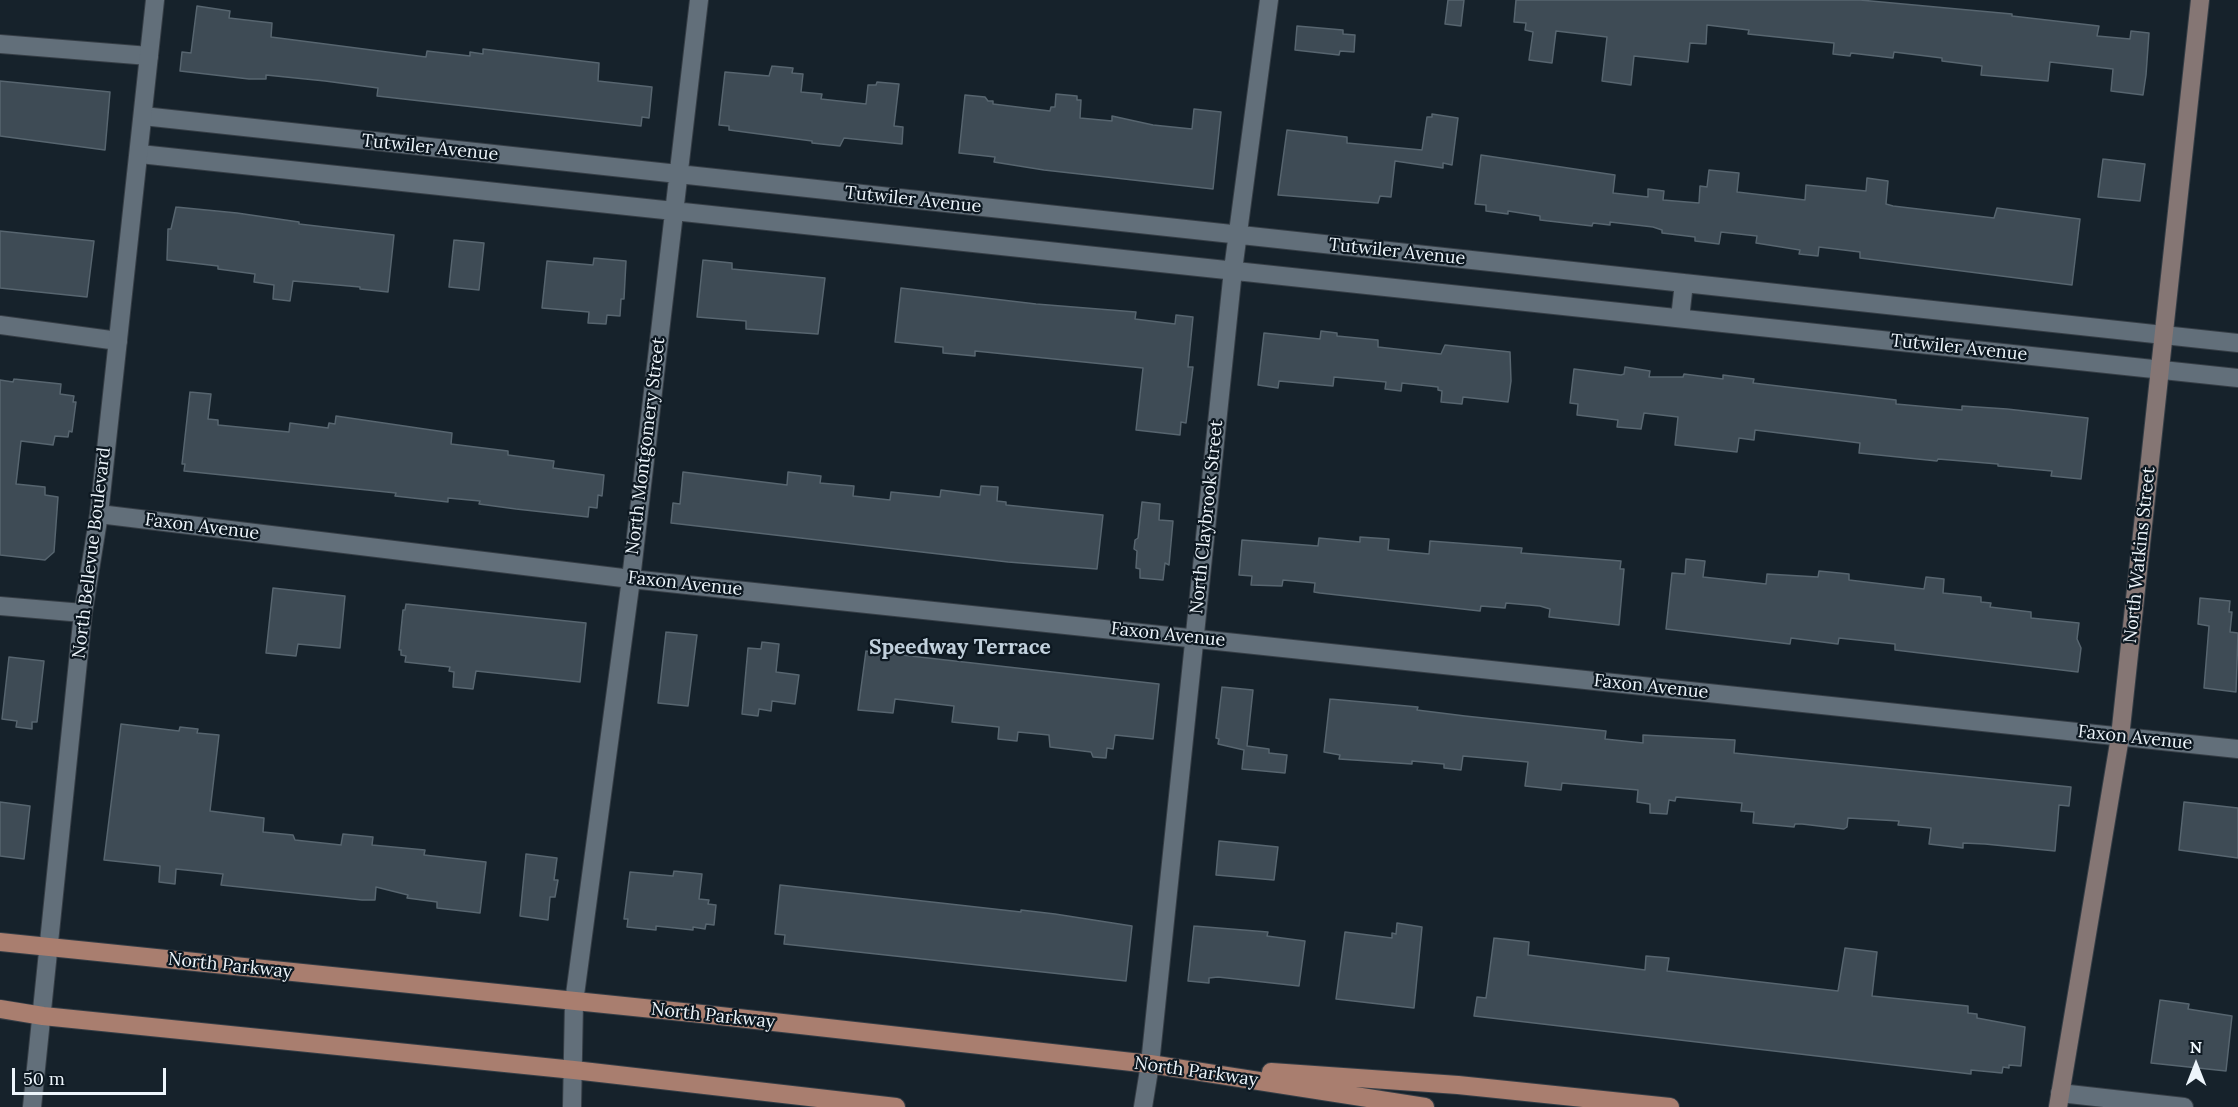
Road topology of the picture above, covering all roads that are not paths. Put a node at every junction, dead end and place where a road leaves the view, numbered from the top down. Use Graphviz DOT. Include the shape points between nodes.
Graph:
graph roads {
  1 [pos="155,0"];
  2 [pos="699,0"];
  3 [pos="1269,0"];
  4 [pos="2200,0"];
  5 [pos="0,44"];
  6 [pos="149,56"];
  7 [pos="143,116"];
  8 [pos="140,154"];
  9 [pos="678,176"];
  10 [pos="674,212"];
  11 [pos="1238,234"];
  12 [pos="1233,270"];
  13 [pos="1683,283"];
  14 [pos="1680,318"];
  15 [pos="0,325"];
  16 [pos="2165,335"];
  17 [pos="118,341"];
  18 [pos="2238,344"];
  19 [pos="2160,370"];
  20 [pos="2238,378"];
  21 [pos="99,514"];
  22 [pos="631,579"];
  23 [pos="0,606"];
  24 [pos="83,613"];
  25 [pos="1194,638"];
  26 [pos="2120,737"];
  27 [pos="2238,749"];
  28 [pos="0,942"];
  29 [pos="51,946"];
  30 [pos="574,1002"];
  31 [pos="0,1009"];
  32 [pos="43,1016"];
  33 [pos="1150,1064"];
  34 [pos="574,1070"];
  35 [pos="2059,1100"];
  36 [pos="32,1107"];
  37 [pos="572,1107"];
  38 [pos="896,1107"];
  39 [pos="1143,1107"];
  40 [pos="1425,1107"];
  41 [pos="1670,1107"];
  42 [pos="2184,1107"];
  1 -- 6 [label="street, North Bellevue Boulevard"];
  2 -- 9 [label="street, North Montgomery Street"];
  3 -- 11 [label="street, North Claybrook Street"];
  4 -- 16 [label="main road, North Watkins Street"];
  5 -- 6 [label="street"];
  6 -- 7 [label="street, North Bellevue Boulevard"];
  7 -- 8 [label="street, North Bellevue Boulevard"];
  7 -- 9 [label="street, Tutwiler Avenue"];
  8 -- 10 [label="street, Tutwiler Avenue"];
  8 -- 17 [label="street, North Bellevue Boulevard"];
  9 -- 10 [label="street, North Montgomery Street"];
  9 -- 11 [label="street, Tutwiler Avenue"];
  10 -- 12 [label="street, Tutwiler Avenue"];
  10 -- 22 [label="street, North Montgomery Street"];
  11 -- 12 [label="street, North Claybrook Street"];
  11 -- 13 [label="street, Tutwiler Avenue"];
  12 -- 14 [label="street, Tutwiler Avenue"];
  12 -- 25 [label="street, North Claybrook Street"];
  13 -- 14 [label="street"];
  13 -- 16 [label="street, Tutwiler Avenue"];
  14 -- 19 [label="street, Tutwiler Avenue"];
  15 -- 17 [label="street"];
  16 -- 18 [label="street, Tutwiler Avenue"];
  16 -- 19 [label="main road, North Watkins Street"];
  17 -- 21 [label="street, North Bellevue Boulevard"];
  19 -- 20 [label="street, Tutwiler Avenue"];
  19 -- 26 [label="main road, North Watkins Street"];
  21 -- 22 [label="street, Faxon Avenue"];
  21 -- 24 [label="street, North Bellevue Boulevard"];
  22 -- 25 [label="street, Faxon Avenue"];
  22 -- 30 [label="street, North Montgomery Street"];
  23 -- 24 [label="street"];
  24 -- 29 [label="street, North Bellevue Boulevard"];
  25 -- 26 [label="street, Faxon Avenue"];
  25 -- 33 [label="street, North Claybrook Street"];
  26 -- 27 [label="street, Faxon Avenue"];
  26 -- 35 [label="main road, North Watkins Street"];
  28 -- 29 [label="main road, North Parkway"];
  29 -- 30 [label="main road, North Parkway"];
  29 -- 32 [label="street, North Bellevue Boulevard"];
  30 -- 33 [label="main road, North Parkway"];
  30 -- 34 [label="street, North Montgomery Street"];
  31 -- 32 [label="main road"];
  32 -- 34 [label="main road"];
  32 -- 36 [label="street, North Bellevue Boulevard"];
  33 -- 39 [label="street, North Claybrook Street"];
  33 -- 40 [label="main road, North Parkway"];
  33 -- 41 [label="main road" via="1458,1085"];
  34 -- 37 [label="street, North Montgomery Street"];
  34 -- 38 [label="main road"];
  35 -- 42 [label="street"];
}
